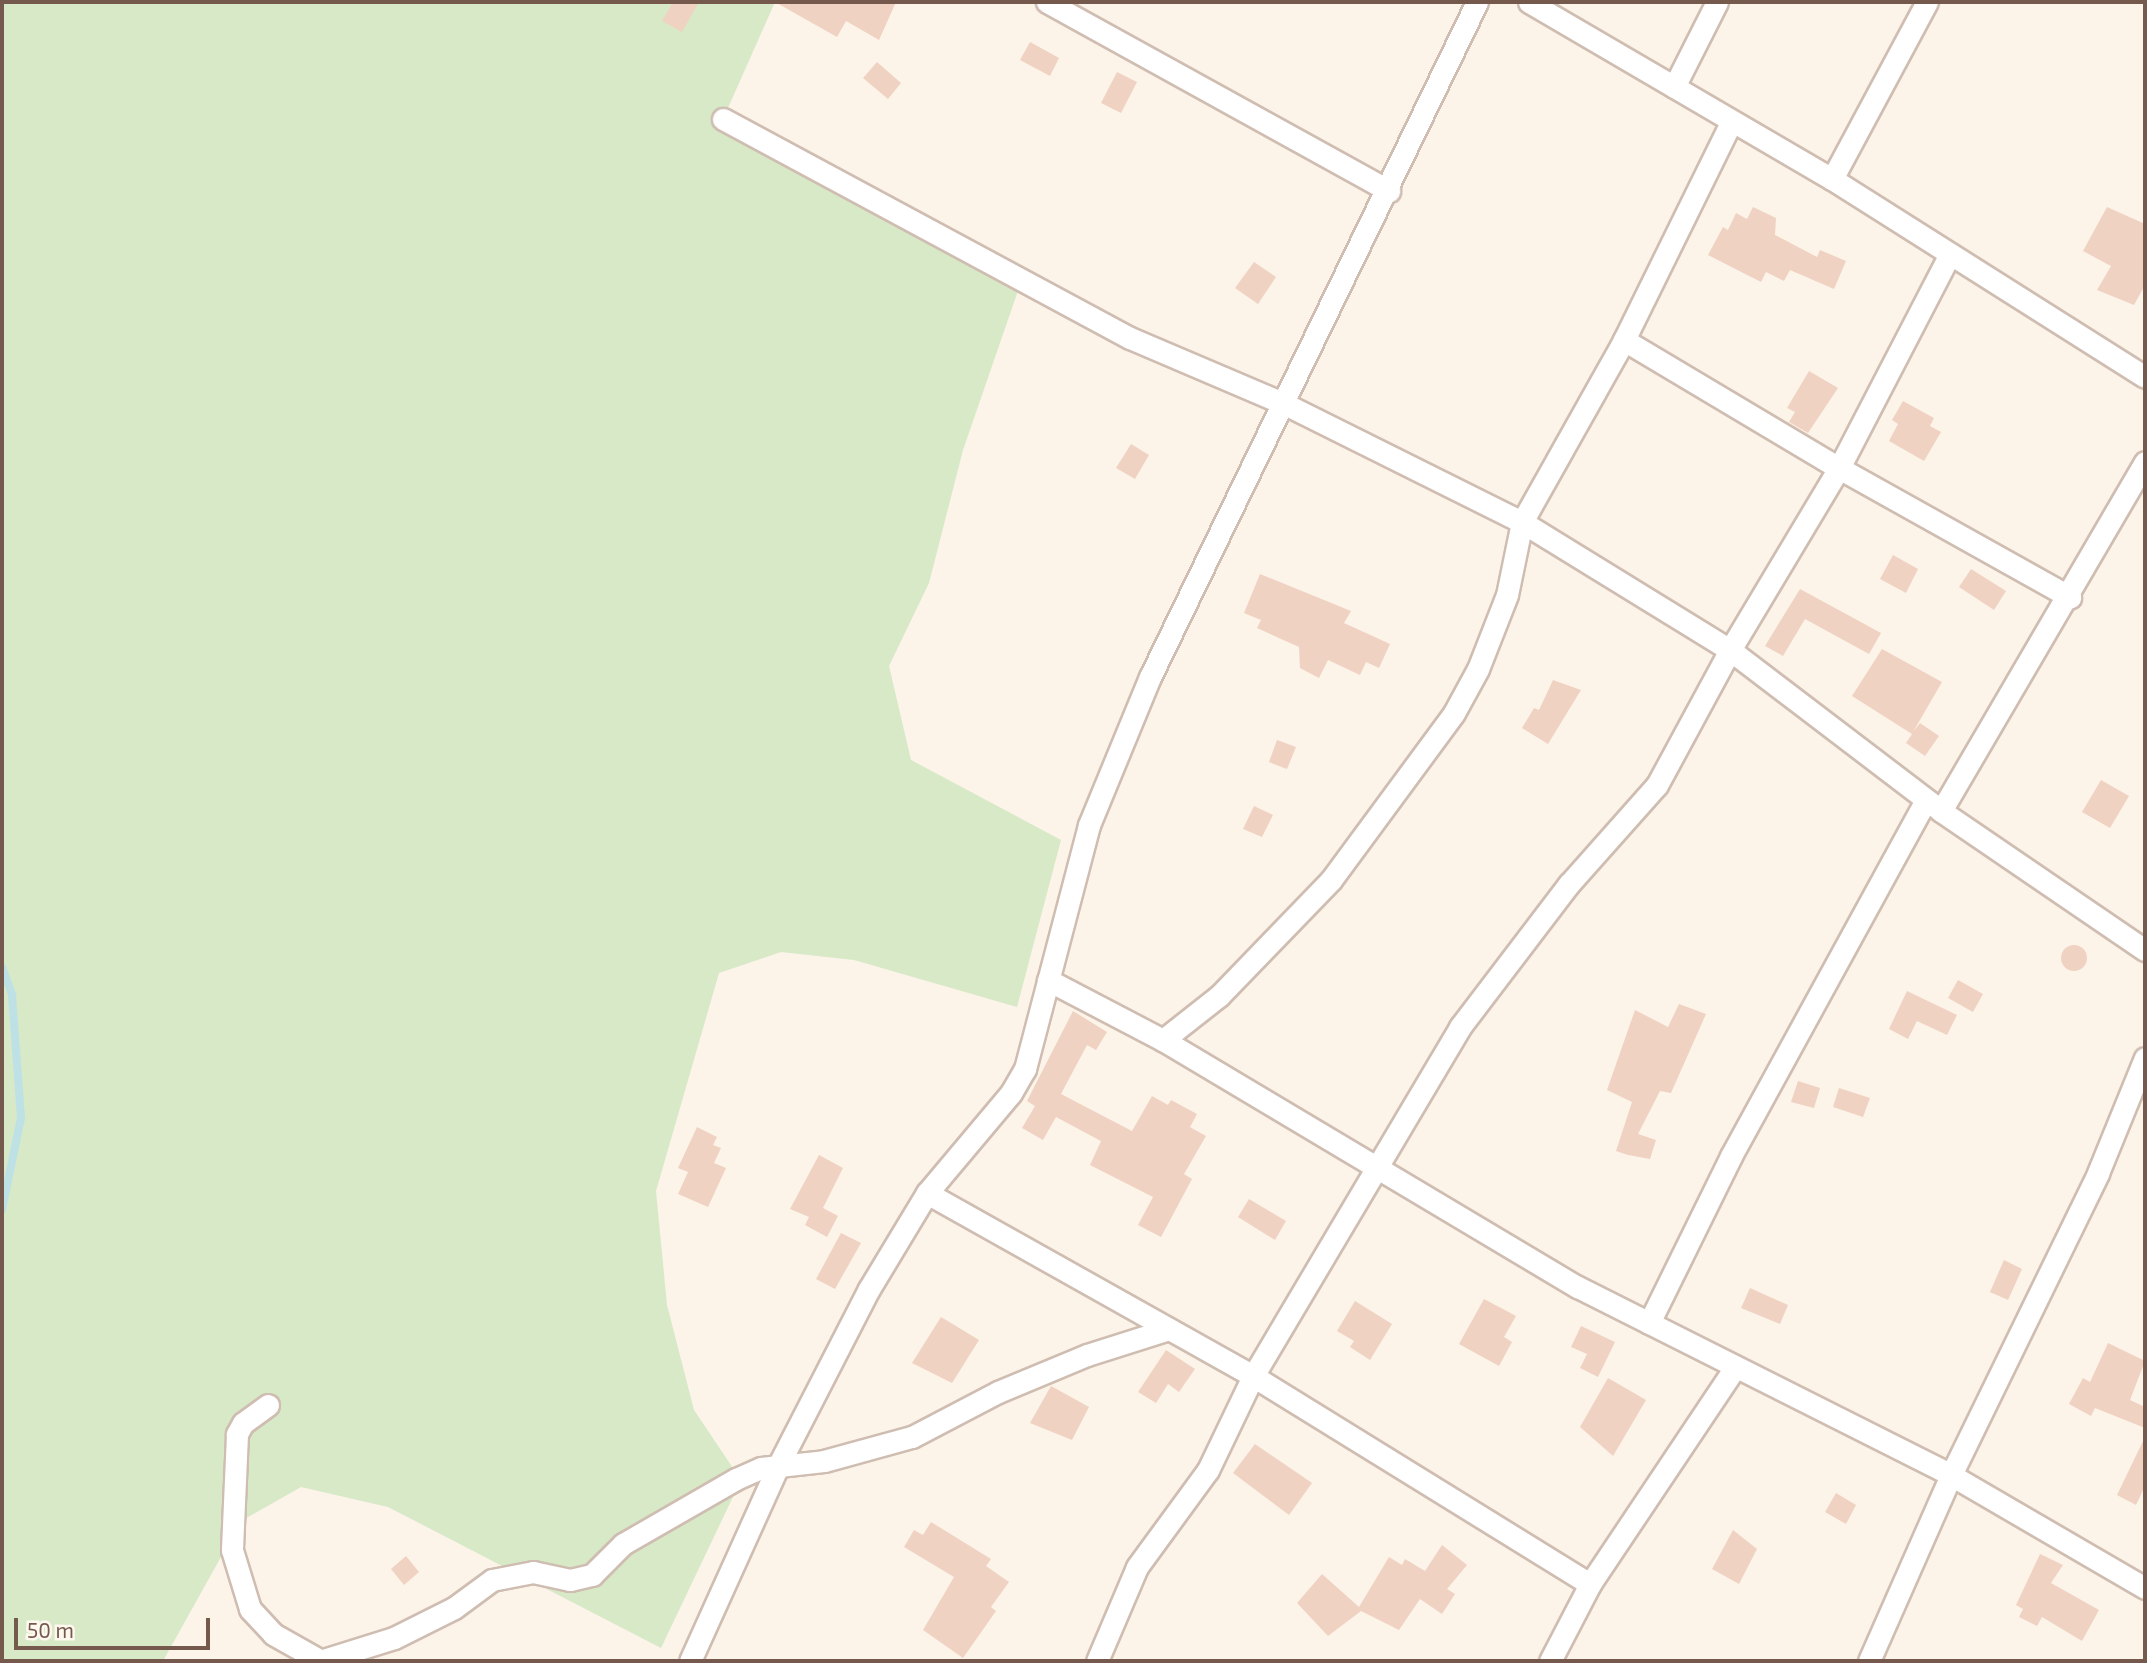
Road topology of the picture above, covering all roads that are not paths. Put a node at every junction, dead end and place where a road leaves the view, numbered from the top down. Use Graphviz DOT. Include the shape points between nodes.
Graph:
graph roads {
  1 [pos="1047,2"];
  2 [pos="1477,2"];
  3 [pos="1529,2"];
  4 [pos="1717,2"];
  5 [pos="1927,2"];
  6 [pos="1674,87"];
  7 [pos="723,119"];
  8 [pos="1731,123"];
  9 [pos="1832,179"];
  10 [pos="1389,191"];
  11 [pos="1950,254"];
  12 [pos="1624,340"];
  13 [pos="2145,377"];
  14 [pos="1285,404"];
  15 [pos="2145,462"];
  16 [pos="1839,468"];
  17 [pos="1521,522"];
  18 [pos="2070,597"];
  19 [pos="1730,650"];
  20 [pos="1933,806"];
  21 [pos="2145,950"];
  22 [pos="1048,980"];
  23 [pos="1163,1040"];
  24 [pos="2145,1058"];
  25 [pos="1375,1167"];
  26 [pos="927,1193"];
  27 [pos="1649,1323"];
  28 [pos="1169,1329"];
  29 [pos="1735,1367"];
  30 [pos="1253,1376"];
  31 [pos="268,1405"];
  32 [pos="779,1464"];
  33 [pos="1951,1475"];
  34 [pos="1590,1584"];
  35 [pos="2145,1588"];
  36 [pos="320,1661"];
  37 [pos="690,1661"];
  38 [pos="1097,1661"];
  39 [pos="1550,1661"];
  40 [pos="1869,1661"];
  1 -- 10 [label="street"];
  2 -- 10 [label="street"];
  3 -- 6 [label="street"];
  4 -- 6 [label="street"];
  5 -- 9 [label="street"];
  6 -- 8 [label="street"];
  7 -- 14 [label="street" via="1130,338"];
  8 -- 9 [label="street"];
  8 -- 12 [label="street"];
  9 -- 11 [label="street"];
  10 -- 14 [label="street"];
  11 -- 13 [label="street"];
  11 -- 16 [label="street"];
  12 -- 16 [label="street"];
  12 -- 17 [label="street"];
  14 -- 17 [label="street"];
  14 -- 22 [label="street" via="1150,677 1089,825"];
  15 -- 18 [label="street"];
  16 -- 18 [label="street"];
  16 -- 19 [label="street"];
  17 -- 19 [label="street"];
  17 -- 23 [label="street" via="1507,595 1478,669 1454,713 1331,880 1219,996"];
  18 -- 20 [label="street"];
  19 -- 20 [label="street"];
  19 -- 25 [label="street" via="1657,785 1569,884 1460,1027"];
  20 -- 21 [label="street"];
  20 -- 27 [label="street" via="1764,1095"];
  22 -- 23 [label="street"];
  22 -- 26 [label="street" via="1025,1069 1012,1093"];
  23 -- 25 [label="street"];
  24 -- 33 [label="street" via="2098,1173"];
  25 -- 27 [label="street" via="1578,1287"];
  25 -- 30 [label="street"];
  26 -- 28 [label="street"];
  26 -- 32 [label="street" via="869,1289"];
  27 -- 29 [label="street"];
  28 -- 30 [label="street"];
  28 -- 32 [label="street" via="1087,1355 912,1437 824,1461"];
  29 -- 33 [label="street"];
  29 -- 34 [label="street"];
  30 -- 34 [label="street"];
  30 -- 38 [label="street" via="1208,1470 1137,1567"];
  31 -- 36 [label="street" via="243,1423 237,1434 232,1550 250,1609 273,1634"];
  32 -- 36 [label="street" via="749,1473 687,1504 623,1544 592,1575 569,1580 533,1572 492,1580 454,1608 394,1638"];
  32 -- 37 [label="street"];
  33 -- 35 [label="street"];
  33 -- 40 [label="street"];
  34 -- 39 [label="street"];
}
